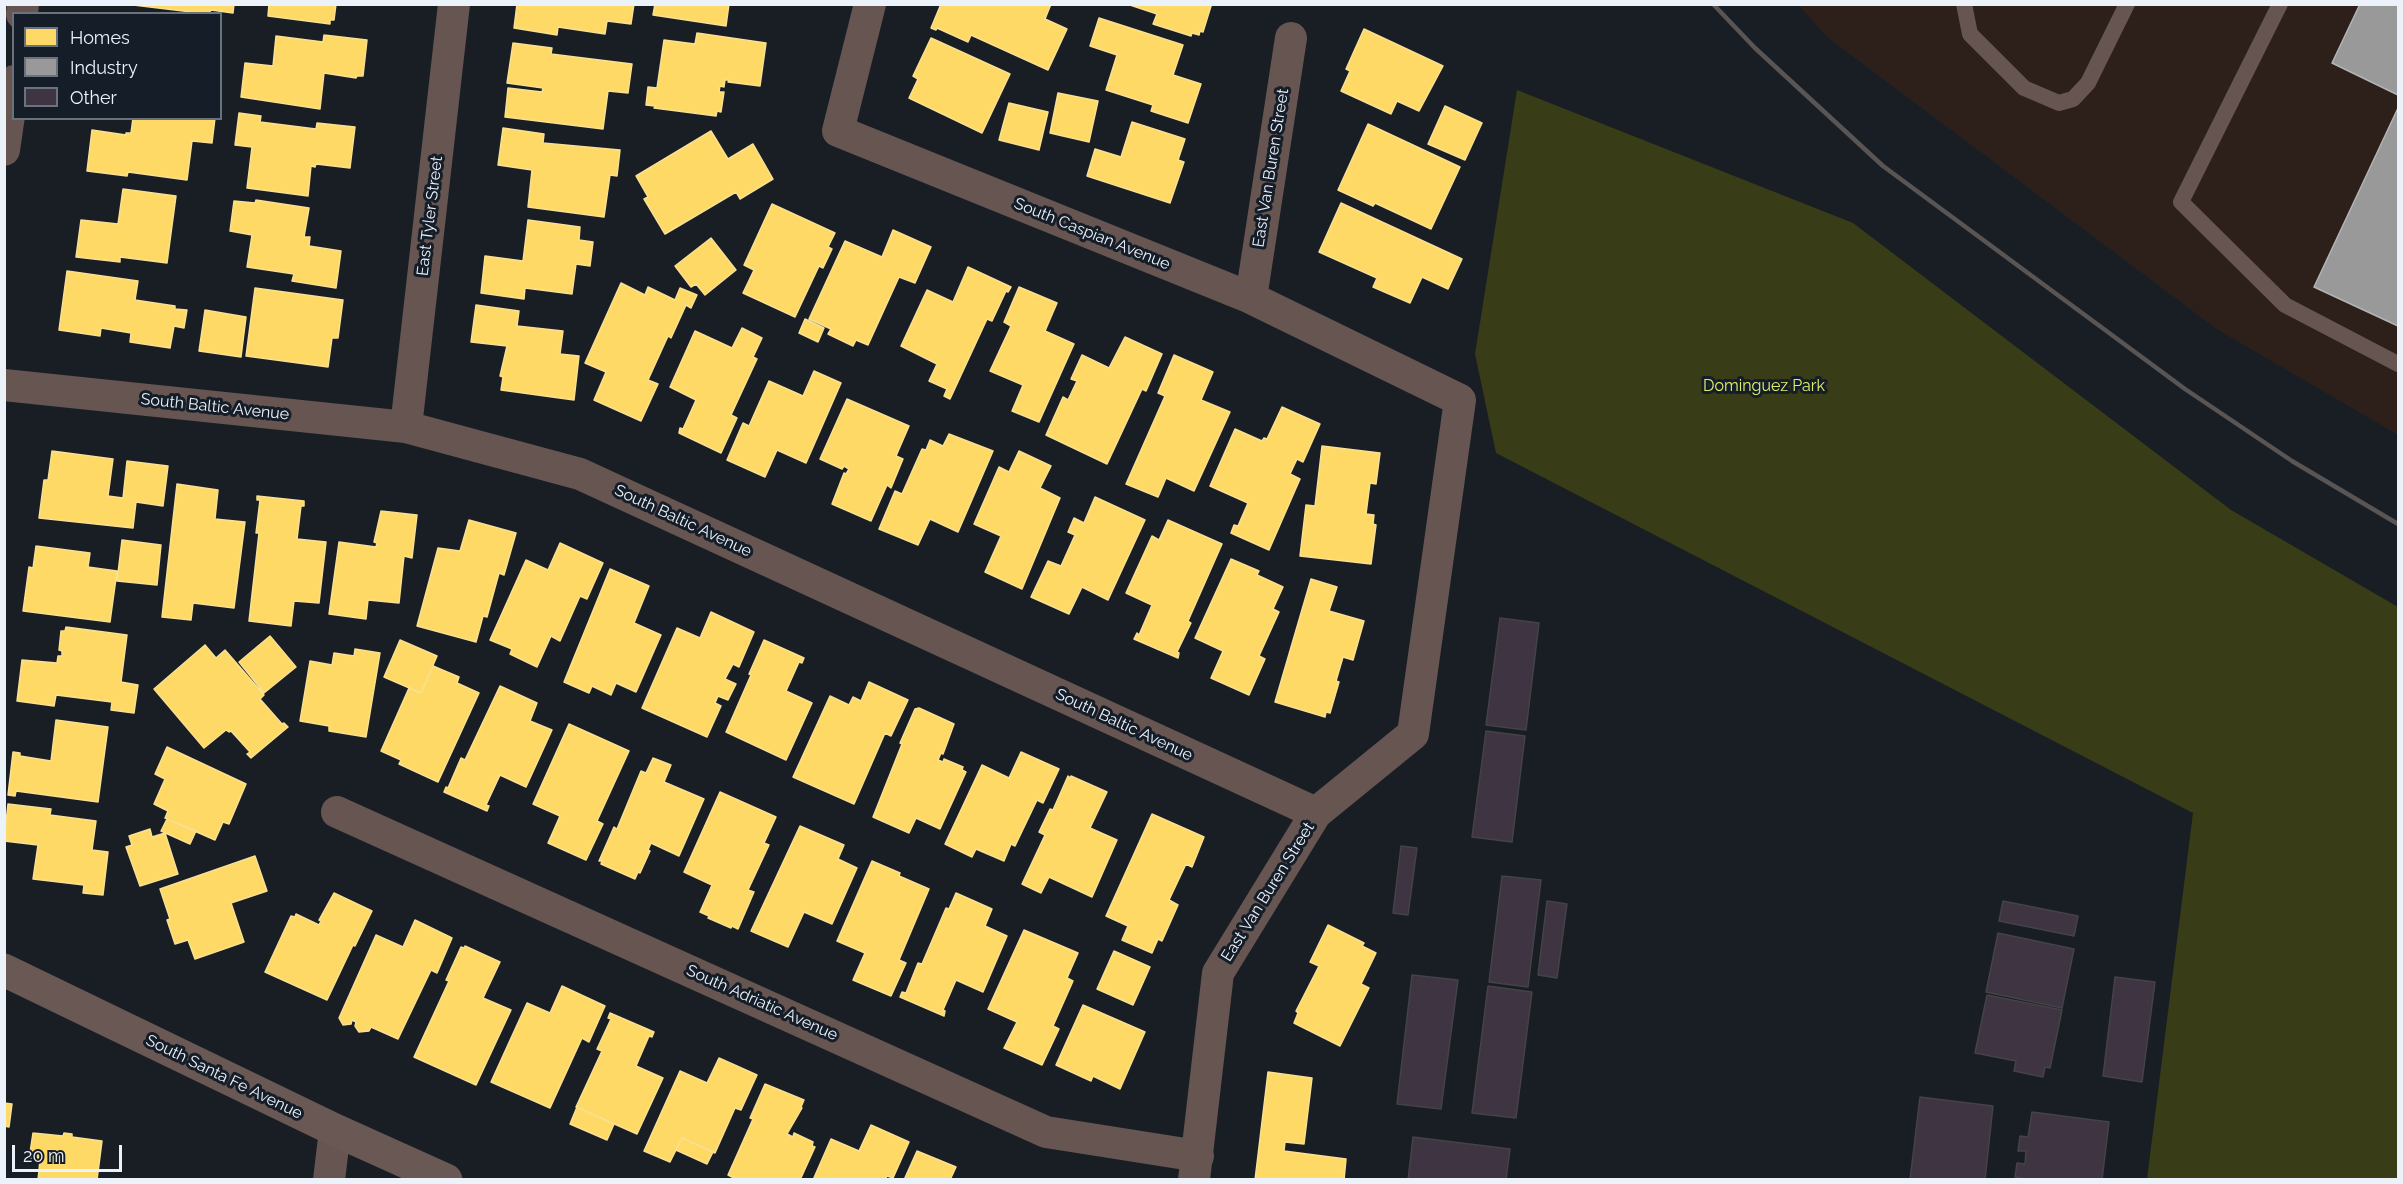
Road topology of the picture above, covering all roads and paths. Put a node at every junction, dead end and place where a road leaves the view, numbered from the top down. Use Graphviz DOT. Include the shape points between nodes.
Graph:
graph roads {
  1 [pos="454,4"];
  2 [pos="870,4"];
  3 [pos="1964,4"];
  4 [pos="2127,4"];
  5 [pos="2280,4"];
  6 [pos="1291,38"];
  7 [pos="12,95"];
  8 [pos="4,150"];
  9 [pos="1251,298"];
  10 [pos="2398,364"];
  11 [pos="4,385"];
  12 [pos="1460,400"];
  13 [pos="406,427"];
  14 [pos="337,812"];
  15 [pos="1316,813"];
  16 [pos="4,970"];
  17 [pos="335,1130"];
  18 [pos="1196,1168"];
  19 [pos="329,1179"];
  20 [pos="446,1179"];
  1 -- 13 [label="street, East Tyler Street"];
  2 -- 9 [label="street, South Caspian Avenue" via="838,131"];
  3 -- 4 [label="lane" via="1970,34 2024,88 2059,103 2073,99 2088,83"];
  5 -- 10 [label="lane" via="2181,202 2285,305"];
  6 -- 9 [label="street, East Van Buren Street"];
  7 -- 8 [label="street"];
  9 -- 12 [label="street, South Caspian Avenue"];
  11 -- 13 [label="street, South Baltic Avenue"];
  12 -- 15 [label="street, East Van Buren Street" via="1413,734"];
  13 -- 15 [label="street, South Baltic Avenue" via="579,474"];
  14 -- 18 [label="street, South Adriatic Avenue" via="1046,1131"];
  15 -- 18 [label="street, East Van Buren Street" via="1218,973"];
  16 -- 17 [label="main road, South Santa Fe Avenue"];
  17 -- 19 [label="street"];
  17 -- 20 [label="main road, South Santa Fe Avenue"];
}
